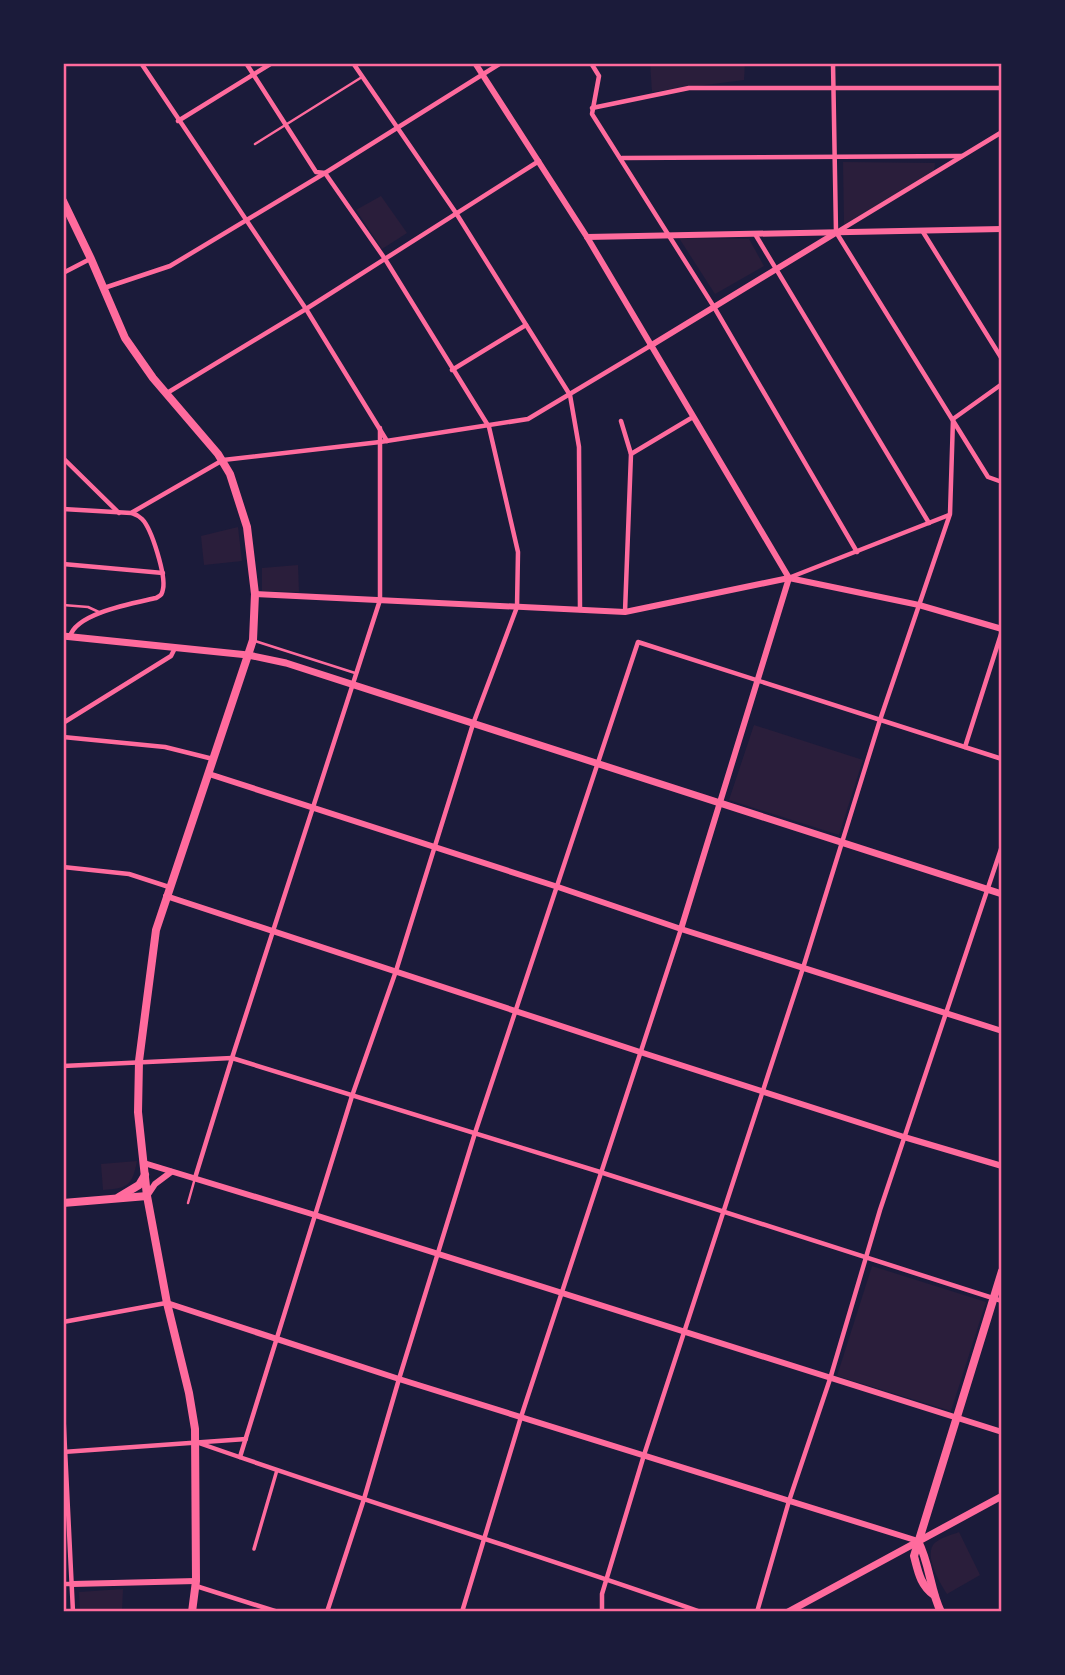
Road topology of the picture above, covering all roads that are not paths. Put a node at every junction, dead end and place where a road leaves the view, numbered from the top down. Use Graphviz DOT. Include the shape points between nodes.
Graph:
graph roads {
  1 [pos="141,63"];
  2 [pos="246,63"];
  3 [pos="272,63"];
  4 [pos="353,63"];
  5 [pos="475,63"];
  6 [pos="501,63"];
  7 [pos="591,63"];
  8 [pos="833,63"];
  9 [pos="253,74"];
  10 [pos="483,74"];
  11 [pos="362,77"];
  12 [pos="833,88"];
  13 [pos="1002,88"];
  14 [pos="592,108"];
  15 [pos="178,121"];
  16 [pos="286,124"];
  17 [pos="397,127"];
  18 [pos="1002,132"];
  19 [pos="255,144"];
  20 [pos="962,156"];
  21 [pos="834,157"];
  22 [pos="621,158"];
  23 [pos="539,161"];
  24 [pos="325,173"];
  25 [pos="63,201"];
  26 [pos="456,213"];
  27 [pos="247,220"];
  28 [pos="1002,229"];
  29 [pos="836,232"];
  30 [pos="923,232"];
  31 [pos="754,233"];
  32 [pos="587,237"];
  33 [pos="668,237"];
  34 [pos="91,259"];
  35 [pos="385,259"];
  36 [pos="775,269"];
  37 [pos="63,273"];
  38 [pos="104,288"];
  39 [pos="714,307"];
  40 [pos="306,309"];
  41 [pos="526,324"];
  42 [pos="650,346"];
  43 [pos="1002,359"];
  44 [pos="452,370"];
  45 [pos="1002,384"];
  46 [pos="166,394"];
  47 [pos="570,395"];
  48 [pos="693,417"];
  49 [pos="953,419"];
  50 [pos="621,421"];
  51 [pos="489,427"];
  52 [pos="380,428"];
  53 [pos="387,441"];
  54 [pos="380,442"];
  55 [pos="631,454"];
  56 [pos="63,458"];
  57 [pos="223,460"];
  58 [pos="1002,482"];
  59 [pos="63,509"];
  60 [pos="120,513"];
  61 [pos="131,513"];
  62 [pos="950,514"];
  63 [pos="929,523"];
  64 [pos="857,552"];
  65 [pos="63,564"];
  66 [pos="163,573"];
  67 [pos="789,578"];
  68 [pos="255,594"];
  69 [pos="380,600"];
  70 [pos="919,604"];
  71 [pos="63,605"];
  72 [pos="517,607"];
  73 [pos="580,610"];
  74 [pos="625,612"];
  75 [pos="100,613"];
  76 [pos="1002,630"];
  77 [pos="66,637"];
  78 [pos="253,640"];
  79 [pos="176,647"];
  80 [pos="248,655"];
  81 [pos="355,673"];
  82 [pos="757,680"];
  83 [pos="351,683"];
  84 [pos="880,720"];
  85 [pos="63,723"];
  86 [pos="473,724"];
  87 [pos="63,737"];
  88 [pos="965,747"];
  89 [pos="214,759"];
  90 [pos="1002,759"];
  91 [pos="597,764"];
  92 [pos="209,774"];
  93 [pos="719,803"];
  94 [pos="313,806"];
  95 [pos="841,841"];
  96 [pos="1002,846"];
  97 [pos="436,847"];
  98 [pos="63,867"];
  99 [pos="558,887"];
  100 [pos="988,890"];
  101 [pos="167,891"];
  102 [pos="1002,894"];
  103 [pos="681,929"];
  104 [pos="273,931"];
  105 [pos="803,968"];
  106 [pos="396,971"];
  107 [pos="515,1011"];
  108 [pos="944,1013"];
  109 [pos="1002,1031"];
  110 [pos="640,1052"];
  111 [pos="232,1058"];
  112 [pos="139,1061"];
  113 [pos="63,1066"];
  114 [pos="764,1090"];
  115 [pos="352,1096"];
  116 [pos="475,1133"];
  117 [pos="904,1137"];
  118 [pos="144,1163"];
  119 [pos="1002,1166"];
  120 [pos="171,1172"];
  121 [pos="600,1172"];
  122 [pos="145,1175"];
  123 [pos="195,1178"];
  124 [pos="148,1196"];
  125 [pos="115,1199"];
  126 [pos="63,1203"];
  127 [pos="188,1203"];
  128 [pos="723,1213"];
  129 [pos="315,1215"];
  130 [pos="438,1254"];
  131 [pos="866,1259"];
  132 [pos="1002,1271"];
  133 [pos="561,1293"];
  134 [pos="998,1300"];
  135 [pos="167,1303"];
  136 [pos="63,1322"];
  137 [pos="685,1333"];
  138 [pos="276,1339"];
  139 [pos="398,1379"];
  140 [pos="830,1379"];
  141 [pos="63,1408"];
  142 [pos="521,1417"];
  143 [pos="956,1417"];
  144 [pos="1002,1432"];
  145 [pos="246,1439"];
  146 [pos="195,1442"];
  147 [pos="65,1451"];
  148 [pos="644,1455"];
  149 [pos="240,1457"];
  150 [pos="277,1470"];
  151 [pos="1002,1496"];
  152 [pos="364,1499"];
  153 [pos="789,1501"];
  154 [pos="486,1538"];
  155 [pos="918,1541"];
  156 [pos="254,1549"];
  157 [pos="607,1578"];
  158 [pos="63,1584"];
  159 [pos="72,1584"];
  160 [pos="196,1584"];
  161 [pos="73,1612"];
  162 [pos="192,1612"];
  163 [pos="278,1612"];
  164 [pos="327,1612"];
  165 [pos="462,1612"];
  166 [pos="602,1612"];
  167 [pos="701,1612"];
  168 [pos="757,1612"];
  169 [pos="788,1612"];
  170 [pos="941,1612"];
  1 -- 15 [label="street"];
  2 -- 9 [label="street"];
  3 -- 9 [label="street"];
  4 -- 11 [label="street"];
  5 -- 10 [label="street"];
  6 -- 10 [label="street"];
  7 -- 14 [label="street" via="599,76"];
  8 -- 12 [label="street"];
  9 -- 15 [label="street"];
  9 -- 16 [label="street"];
  10 -- 17 [label="street"];
  10 -- 23 [label="street"];
  11 -- 16 [label="lane"];
  11 -- 17 [label="street"];
  12 -- 13 [label="street"];
  12 -- 14 [label="street" via="689,88"];
  12 -- 21 [label="street"];
  14 -- 22 [label="street"];
  15 -- 27 [label="street"];
  16 -- 19 [label="lane"];
  16 -- 24 [label="street" via="316,173"];
  17 -- 24 [label="street"];
  17 -- 26 [label="street"];
  18 -- 20 [label="street"];
  20 -- 21 [label="street"];
  20 -- 29 [label="street"];
  21 -- 22 [label="street"];
  21 -- 29 [label="street"];
  22 -- 33 [label="street"];
  23 -- 26 [label="street"];
  23 -- 32 [label="street"];
  24 -- 27 [label="street"];
  24 -- 35 [label="street"];
  25 -- 34 [label="main road"];
  26 -- 35 [label="street"];
  26 -- 41 [label="street"];
  27 -- 38 [label="street" via="170,266"];
  27 -- 40 [label="street"];
  28 -- 30 [label="street"];
  29 -- 30 [label="street"];
  29 -- 31 [label="street"];
  29 -- 36 [label="street"];
  29 -- 49 [label="street"];
  30 -- 43 [label="street"];
  31 -- 33 [label="street"];
  31 -- 36 [label="street"];
  32 -- 33 [label="street"];
  32 -- 42 [label="street"];
  33 -- 39 [label="street"];
  34 -- 37 [label="street"];
  34 -- 38 [label="main road"];
  35 -- 40 [label="street"];
  35 -- 44 [label="street"];
  36 -- 39 [label="street"];
  36 -- 63 [label="street"];
  38 -- 46 [label="main road" via="125,338"];
  39 -- 42 [label="street"];
  39 -- 64 [label="street"];
  40 -- 46 [label="street"];
  40 -- 52 [label="street"];
  41 -- 44 [label="street"];
  41 -- 47 [label="street"];
  42 -- 47 [label="street"];
  42 -- 48 [label="street"];
  44 -- 51 [label="street"];
  45 -- 49 [label="street"];
  46 -- 57 [label="main road"];
  47 -- 51 [label="street" via="528,419"];
  47 -- 73 [label="street" via="579,447"];
  48 -- 55 [label="street"];
  48 -- 67 [label="street"];
  49 -- 58 [label="street" via="988,477"];
  49 -- 62 [label="street"];
  50 -- 55 [label="street"];
  51 -- 53 [label="street"];
  51 -- 72 [label="street" via="518,552"];
  52 -- 53 [label="street"];
  52 -- 54 [label="street"];
  53 -- 54 [label="street"];
  54 -- 57 [label="street"];
  54 -- 69 [label="street"];
  55 -- 74 [label="street"];
  56 -- 60 [label="street"];
  57 -- 61 [label="street"];
  57 -- 68 [label="main road" via="247,527"];
  59 -- 60 [label="street"];
  60 -- 61 [label="street"];
  61 -- 66 [label="street" via="147,525"];
  62 -- 63 [label="street"];
  62 -- 70 [label="street"];
  63 -- 64 [label="street"];
  64 -- 67 [label="street"];
  65 -- 66 [label="street"];
  66 -- 75 [label="street" via="164,588 156,598"];
  67 -- 70 [label="street"];
  67 -- 74 [label="street"];
  67 -- 82 [label="street"];
  68 -- 69 [label="street"];
  68 -- 78 [label="main road"];
  69 -- 72 [label="street"];
  69 -- 81 [label="street"];
  70 -- 76 [label="street"];
  70 -- 84 [label="street"];
  71 -- 75 [label="lane"];
  72 -- 73 [label="street"];
  72 -- 86 [label="street"];
  73 -- 74 [label="street"];
  75 -- 77 [label="street"];
  76 -- 88 [label="street"];
  77 -- 79 [label="main road"];
  78 -- 80 [label="main road"];
  78 -- 81 [label="lane"];
  79 -- 80 [label="main road"];
  79 -- 85 [label="street" via="172,656"];
  80 -- 83 [label="main road"];
  80 -- 89 [label="main road"];
  81 -- 83 [label="street"];
  82 -- 84 [label="street"];
  82 -- 91 [label="street" via="638,642"];
  82 -- 93 [label="street"];
  83 -- 86 [label="main road"];
  83 -- 94 [label="street"];
  84 -- 88 [label="street"];
  84 -- 95 [label="street"];
  86 -- 91 [label="main road"];
  86 -- 97 [label="street"];
  87 -- 89 [label="street" via="165,747"];
  88 -- 90 [label="street"];
  89 -- 92 [label="main road"];
  91 -- 93 [label="main road"];
  91 -- 99 [label="street"];
  92 -- 94 [label="street"];
  92 -- 101 [label="main road"];
  93 -- 95 [label="main road"];
  93 -- 103 [label="street"];
  94 -- 97 [label="street"];
  94 -- 104 [label="street"];
  95 -- 100 [label="main road"];
  95 -- 105 [label="street"];
  96 -- 100 [label="street"];
  97 -- 99 [label="street"];
  97 -- 106 [label="street"];
  98 -- 101 [label="street" via="129,874"];
  99 -- 103 [label="street"];
  99 -- 107 [label="street"];
  100 -- 102 [label="main road"];
  100 -- 108 [label="street"];
  101 -- 104 [label="street"];
  101 -- 112 [label="main road" via="156,930"];
  103 -- 105 [label="street"];
  103 -- 110 [label="street"];
  104 -- 106 [label="street"];
  104 -- 111 [label="street"];
  105 -- 108 [label="street"];
  105 -- 114 [label="street"];
  106 -- 107 [label="street"];
  106 -- 115 [label="street"];
  107 -- 110 [label="street"];
  107 -- 116 [label="street"];
  108 -- 109 [label="street"];
  108 -- 117 [label="street"];
  110 -- 114 [label="street"];
  110 -- 121 [label="street"];
  111 -- 112 [label="street"];
  111 -- 115 [label="street"];
  111 -- 123 [label="street"];
  112 -- 113 [label="street"];
  112 -- 118 [label="main road"];
  114 -- 117 [label="street"];
  114 -- 128 [label="street"];
  115 -- 116 [label="street"];
  115 -- 129 [label="street"];
  116 -- 121 [label="street"];
  116 -- 130 [label="street"];
  117 -- 119 [label="street"];
  117 -- 131 [label="street"];
  118 -- 120 [label="street"];
  118 -- 122 [label="main road"];
  120 -- 123 [label="street"];
  120 -- 124 [label="street"];
  121 -- 128 [label="street"];
  121 -- 133 [label="street"];
  122 -- 124 [label="main road"];
  122 -- 125 [label="main road" via="135,1189"];
  123 -- 127 [label="lane"];
  123 -- 129 [label="street"];
  124 -- 125 [label="main road"];
  124 -- 135 [label="main road"];
  125 -- 126 [label="main road"];
  128 -- 131 [label="street"];
  128 -- 137 [label="street"];
  129 -- 130 [label="street"];
  129 -- 138 [label="street"];
  130 -- 133 [label="street"];
  130 -- 139 [label="street"];
  131 -- 134 [label="street"];
  131 -- 140 [label="street"];
  132 -- 134 [label="main road"];
  133 -- 137 [label="street"];
  133 -- 142 [label="street"];
  134 -- 143 [label="main road"];
  135 -- 136 [label="street"];
  135 -- 138 [label="street"];
  135 -- 146 [label="main road" via="189,1393"];
  137 -- 140 [label="street"];
  137 -- 148 [label="street"];
  138 -- 139 [label="street"];
  138 -- 145 [label="street"];
  139 -- 142 [label="street"];
  139 -- 152 [label="street"];
  140 -- 143 [label="street"];
  140 -- 153 [label="street"];
  141 -- 147 [label="street"];
  142 -- 148 [label="street"];
  142 -- 154 [label="street"];
  143 -- 144 [label="street"];
  143 -- 155 [label="main road"];
  145 -- 146 [label="street"];
  145 -- 149 [label="street"];
  146 -- 147 [label="street"];
  146 -- 149 [label="street"];
  146 -- 160 [label="main road"];
  147 -- 159 [label="street"];
  148 -- 153 [label="street"];
  148 -- 157 [label="street"];
  149 -- 150 [label="street"];
  150 -- 152 [label="street"];
  150 -- 156 [label="street"];
  151 -- 155 [label="main road"];
  152 -- 154 [label="street"];
  152 -- 164 [label="street"];
  153 -- 155 [label="street"];
  153 -- 168 [label="street"];
  154 -- 157 [label="street"];
  154 -- 165 [label="street"];
  155 -- 169 [label="main road"];
  155 -- 170 [label="main road" via="914,1556 919,1575"];
  157 -- 166 [label="street"];
  157 -- 167 [label="street"];
  158 -- 159 [label="street"];
  159 -- 160 [label="street"];
  159 -- 161 [label="street"];
  160 -- 162 [label="main road"];
  160 -- 163 [label="street"];
}
